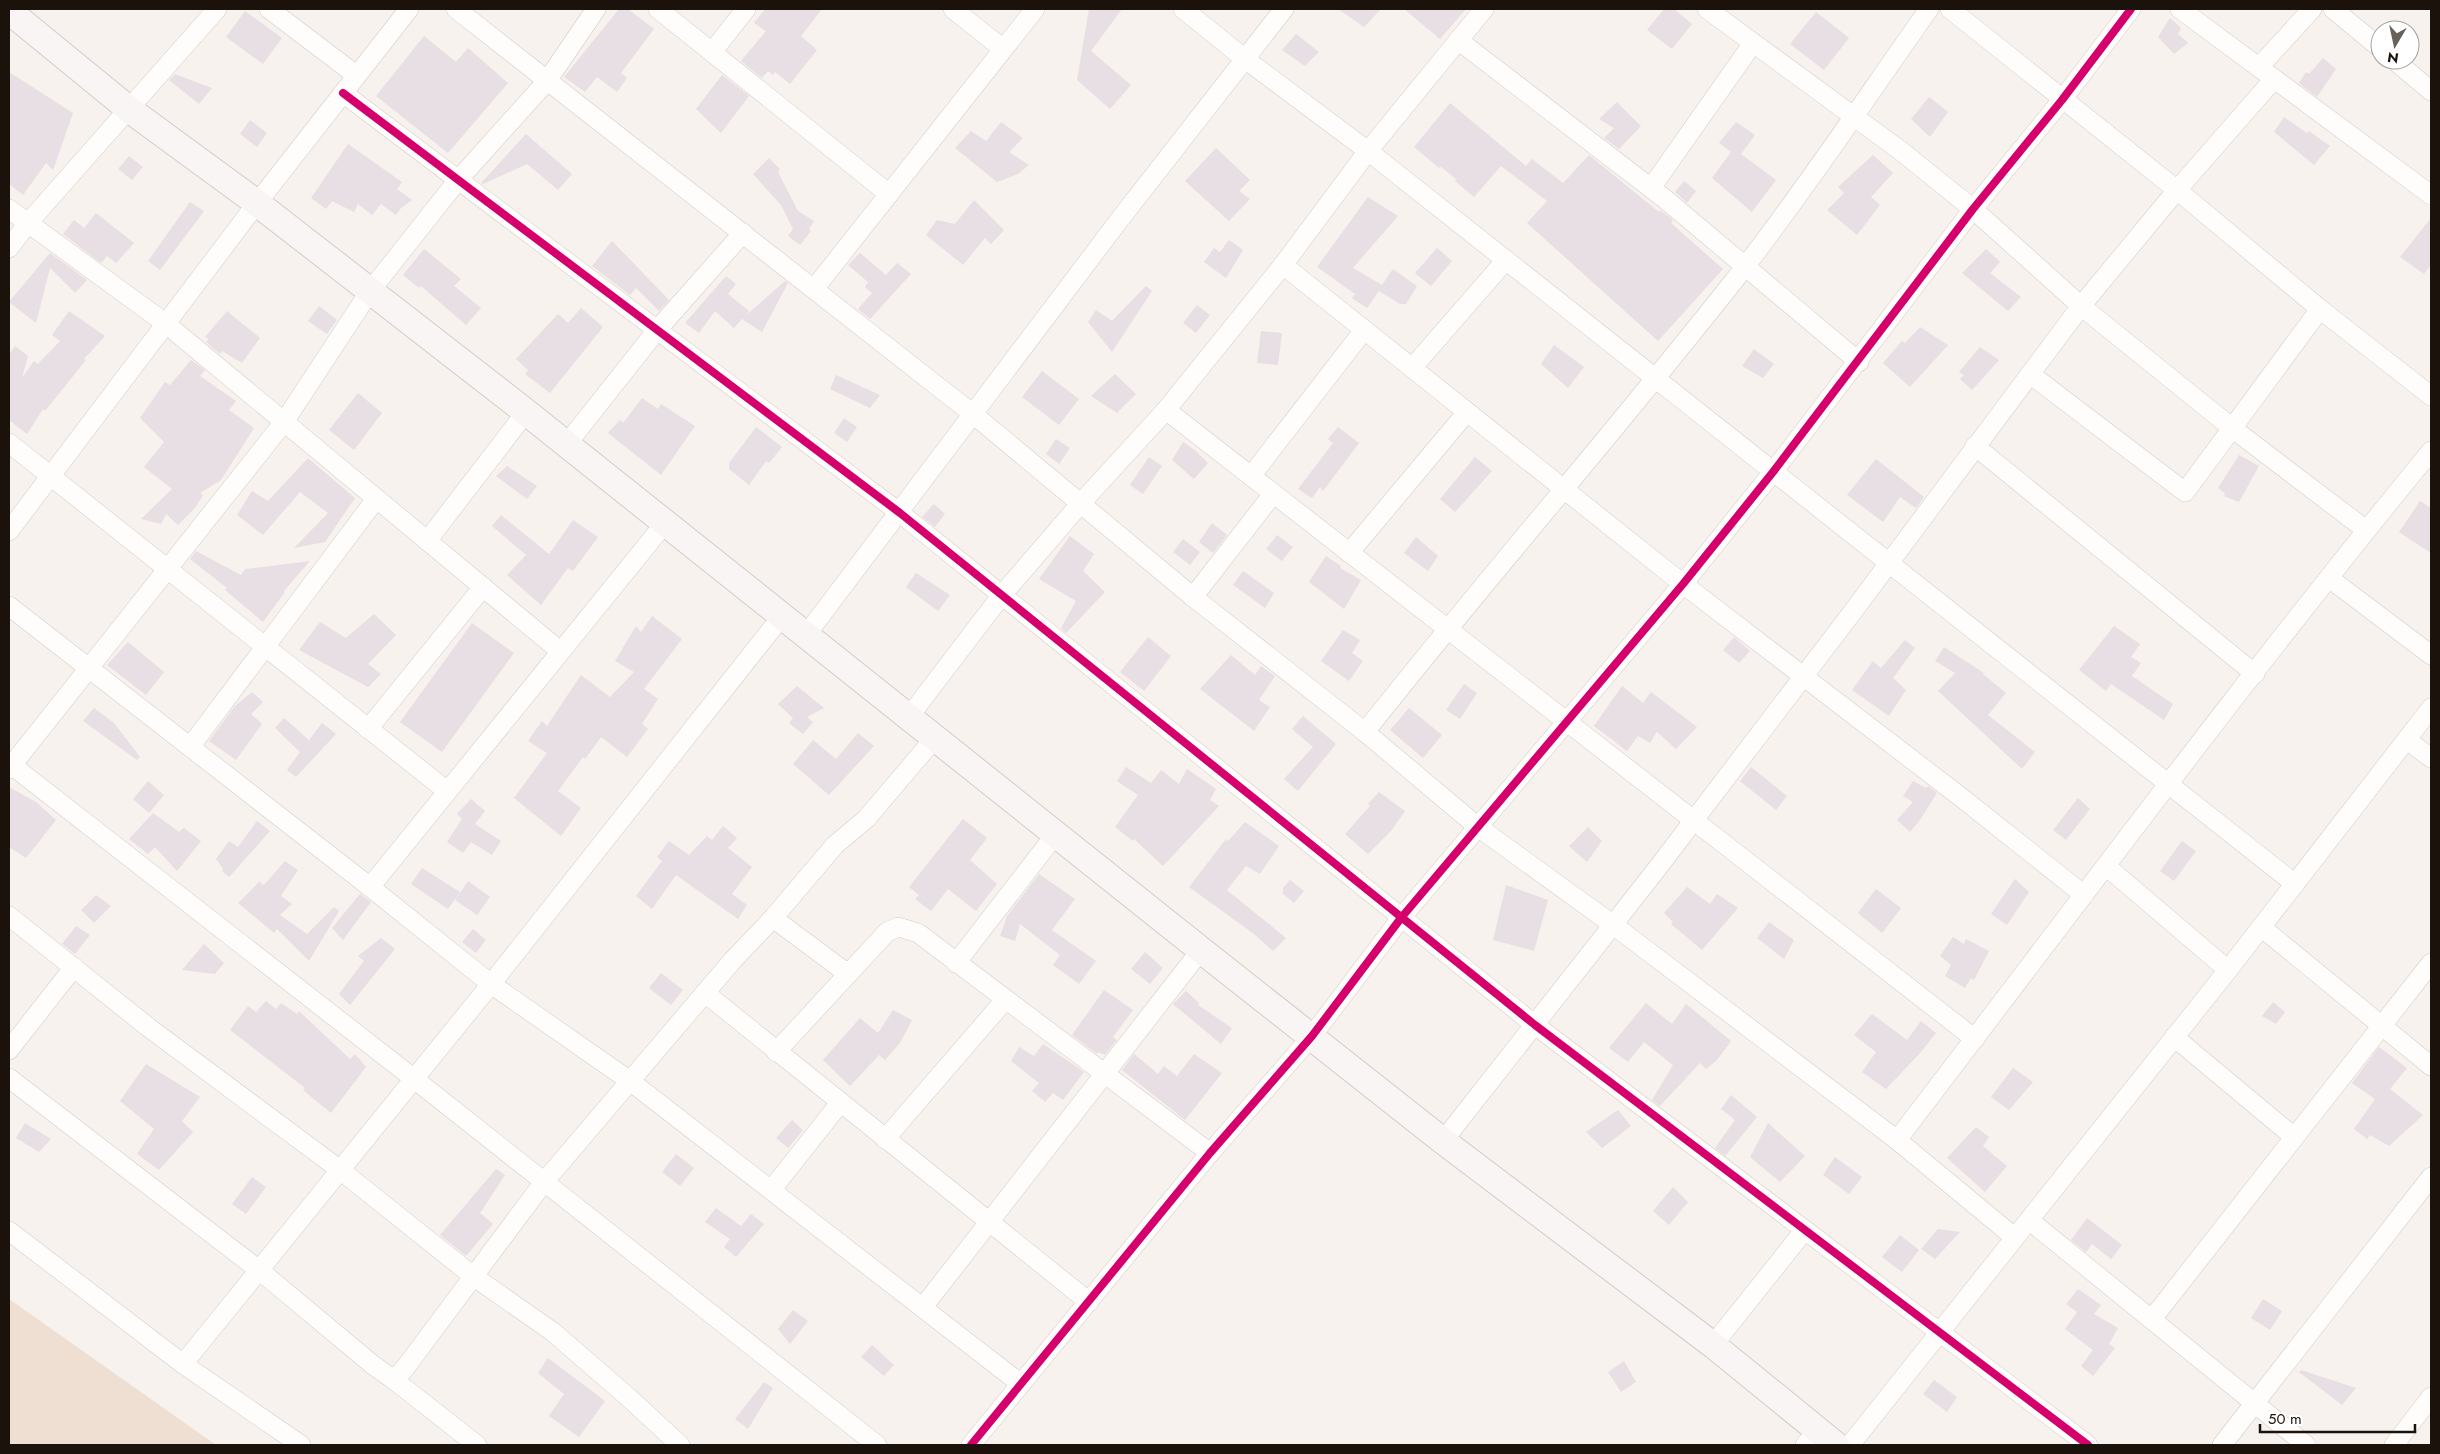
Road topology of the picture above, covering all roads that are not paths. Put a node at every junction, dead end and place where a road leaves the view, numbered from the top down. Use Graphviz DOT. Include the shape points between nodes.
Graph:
graph roads {
  1 [pos="217,9"];
  2 [pos="269,9"];
  3 [pos="456,9"];
  4 [pos="596,9"];
  5 [pos="658,9"];
  6 [pos="746,9"];
  7 [pos="953,9"];
  8 [pos="1035,9"];
  9 [pos="1183,9"];
  10 [pos="1284,9"];
  11 [pos="1484,9"];
  12 [pos="1707,9"];
  13 [pos="1929,9"];
  14 [pos="1950,9"];
  15 [pos="2131,9"];
  16 [pos="2180,9"];
  17 [pos="2312,9"];
  18 [pos="2332,9"];
  19 [pos="9,11"];
  20 [pos="400,14"];
  21 [pos="1458,40"];
  22 [pos="2370,40"];
  23 [pos="1753,43"];
  24 [pos="1003,49"];
  25 [pos="712,52"];
  26 [pos="1245,60"];
  27 [pos="2259,67"];
  28 [pos="2406,70"];
  29 [pos="356,75"];
  30 [pos="2274,79"];
  31 [pos="547,80"];
  32 [pos="2431,90"];
  33 [pos="343,93"];
  34 [pos="2062,100"];
  35 [pos="130,110"];
  36 [pos="1853,116"];
  37 [pos="1368,151"];
  38 [pos="458,180"];
  39 [pos="1651,188"];
  40 [pos="2177,190"];
  41 [pos="889,194"];
  42 [pos="2431,195"];
  43 [pos="257,203"];
  44 [pos="1974,208"];
  45 [pos="9,209"];
  46 [pos="28,224"];
  47 [pos="743,233"];
  48 [pos="9,248"];
  49 [pos="1506,260"];
  50 [pos="1284,265"];
  51 [pos="1745,266"];
  52 [pos="814,289"];
  53 [pos="370,291"];
  54 [pos="2081,306"];
  55 [pos="2320,309"];
  56 [pos="165,323"];
  57 [pos="657,330"];
  58 [pos="1364,330"];
  59 [pos="1859,362"];
  60 [pos="1412,368"];
  61 [pos="2030,374"];
  62 [pos="1655,378"];
  63 [pos="2431,396"];
  64 [pos="1166,410"];
  65 [pos="526,412"];
  66 [pos="1467,412"];
  67 [pos="973,414"];
  68 [pos="284,422"];
  69 [pos="2232,428"];
  70 [pos="9,443"];
  71 [pos="566,444"];
  72 [pos="1975,446"];
  73 [pos="2431,451"];
  74 [pos="1773,472"];
  75 [pos="51,474"];
  76 [pos="1251,476"];
  77 [pos="1565,490"];
  78 [pos="1273,494"];
  79 [pos="376,499"];
  80 [pos="1081,503"];
  81 [pos="900,513"];
  82 [pos="664,523"];
  83 [pos="2366,530"];
  84 [pos="9,531"];
  85 [pos="427,541"];
  86 [pos="1349,553"];
  87 [pos="1889,562"];
  88 [pos="168,569"];
  89 [pos="2329,578"];
  90 [pos="1682,584"];
  91 [pos="483,587"];
  92 [pos="1001,596"];
  93 [pos="1193,597"];
  94 [pos="9,606"];
  95 [pos="782,616"];
  96 [pos="1446,629"];
  97 [pos="806,635"];
  98 [pos="265,646"];
  99 [pos="560,652"];
  100 [pos="2431,655"];
  101 [pos="88,668"];
  102 [pos="2255,674"];
  103 [pos="1802,678"];
  104 [pos="2431,708"];
  105 [pos="908,718"];
  106 [pos="1566,721"];
  107 [pos="368,729"];
  108 [pos="1365,732"];
  109 [pos="934,739"];
  110 [pos="2407,740"];
  111 [pos="190,747"];
  112 [pos="2431,758"];
  113 [pos="10,766"];
  114 [pos="2168,784"];
  115 [pos="447,792"];
  116 [pos="1694,821"];
  117 [pos="1478,827"];
  118 [pos="1055,835"];
  119 [pos="2106,866"];
  120 [pos="2295,884"];
  121 [pos="370,886"];
  122 [pos="2084,895"];
  123 [pos="9,916"];
  124 [pos="773,918"];
  125 [pos="1401,918"];
  126 [pos="1612,924"];
  127 [pos="2261,927"];
  128 [pos="1201,950"];
  129 [pos="956,964"];
  130 [pos="2431,964"];
  131 [pos="74,967"];
  132 [pos="2228,970"];
  133 [pos="848,974"];
  134 [pos="491,984"];
  135 [pos="705,993"];
  136 [pos="1005,1000"];
  137 [pos="1535,1025"];
  138 [pos="2381,1025"];
  139 [pos="1312,1036"];
  140 [pos="2174,1037"];
  141 [pos="1975,1039"];
  142 [pos="9,1050"];
  143 [pos="776,1052"];
  144 [pos="2431,1066"];
  145 [pos="1104,1073"];
  146 [pos="9,1078"];
  147 [pos="413,1078"];
  148 [pos="630,1080"];
  149 [pos="840,1103"];
  150 [pos="2294,1137"];
  151 [pos="885,1139"];
  152 [pos="1897,1140"];
  153 [pos="1443,1141"];
  154 [pos="1210,1153"];
  155 [pos="339,1169"];
  156 [pos="2431,1177"];
  157 [pos="544,1182"];
  158 [pos="772,1189"];
  159 [pos="2029,1220"];
  160 [pos="989,1222"];
  161 [pos="9,1231"];
  162 [pos="1804,1231"];
  163 [pos="2014,1236"];
  164 [pos="259,1270"];
  165 [pos="473,1276"];
  166 [pos="1089,1302"];
  167 [pos="923,1307"];
  168 [pos="2152,1320"];
  169 [pos="1938,1333"];
  170 [pos="1713,1345"];
  171 [pos="183,1364"];
  172 [pos="394,1380"];
  173 [pos="1021,1384"];
  174 [pos="2431,1397"];
  175 [pos="2255,1402"];
  176 [pos="1820,1441"];
  177 [pos="301,1445"];
  178 [pos="477,1445"];
  179 [pos="680,1445"];
  180 [pos="877,1445"];
  181 [pos="971,1445"];
  182 [pos="1850,1445"];
  183 [pos="2088,1445"];
  184 [pos="2222,1445"];
  185 [pos="2306,1445"];
  186 [pos="2394,1445"];
  1 -- 35 [label="street"];
  2 -- 29 [label="street"];
  3 -- 31 [label="street"];
  4 -- 31 [label="street"];
  5 -- 25 [label="street"];
  6 -- 25 [label="street"];
  7 -- 24 [label="street"];
  8 -- 24 [label="street"];
  9 -- 26 [label="street"];
  10 -- 26 [label="street"];
  11 -- 21 [label="street"];
  12 -- 23 [label="street"];
  13 -- 36 [label="street"];
  14 -- 34 [label="street"];
  15 -- 34 [label="street"];
  16 -- 27 [label="street"];
  17 -- 27 [label="street"];
  18 -- 22 [label="street"];
  19 -- 35 [label="main road"];
  20 -- 29 [label="street"];
  21 -- 37 [label="street"];
  21 -- 39 [label="street"];
  23 -- 36 [label="street"];
  23 -- 39 [label="street"];
  24 -- 41 [label="street"];
  25 -- 41 [label="street"];
  26 -- 37 [label="street"];
  26 -- 67 [label="street"];
  27 -- 30 [label="street"];
  28 -- 32 [label="street"];
  29 -- 33 [label="street"];
  30 -- 40 [label="street"];
  30 -- 42 [label="street"];
  31 -- 38 [label="street"];
  31 -- 47 [label="street"];
  33 -- 38 [label="street"];
  33 -- 43 [label="street"];
  34 -- 40 [label="street"];
  34 -- 44 [label="street"];
  35 -- 43 [label="main road"];
  35 -- 46 [label="street"];
  36 -- 44 [label="street"];
  36 -- 51 [label="street"];
  37 -- 49 [label="street"];
  37 -- 50 [label="street"];
  38 -- 53 [label="street"];
  38 -- 57 [label="street"];
  39 -- 51 [label="street"];
  40 -- 54 [label="street"];
  40 -- 55 [label="street"];
  41 -- 52 [label="street"];
  43 -- 53 [label="main road"];
  43 -- 56 [label="street"];
  44 -- 54 [label="street"];
  44 -- 59 [label="street"];
  45 -- 46 [label="street"];
  46 -- 48 [label="street"];
  46 -- 56 [label="street"];
  47 -- 52 [label="street"];
  47 -- 57 [label="street"];
  49 -- 60 [label="street"];
  49 -- 62 [label="street"];
  50 -- 58 [label="street"];
  50 -- 64 [label="street"];
  51 -- 59 [label="street"];
  51 -- 62 [label="street"];
  52 -- 67 [label="street"];
  53 -- 65 [label="main road"];
  53 -- 68 [label="street"];
  54 -- 61 [label="street"];
  54 -- 69 [label="street"];
  55 -- 63 [label="street"];
  55 -- 69 [label="street"];
  56 -- 68 [label="street"];
  56 -- 75 [label="street"];
  57 -- 71 [label="street"];
  57 -- 81 [label="street"];
  58 -- 60 [label="street"];
  58 -- 76 [label="street"];
  59 -- 74 [label="street"];
  60 -- 66 [label="street"];
  61 -- 69 [label="street" via="2185,492"];
  61 -- 72 [label="street"];
  62 -- 74 [label="street"];
  62 -- 77 [label="street"];
  64 -- 76 [label="street"];
  64 -- 80 [label="street"];
  65 -- 71 [label="main road"];
  65 -- 85 [label="street"];
  66 -- 77 [label="street"];
  66 -- 86 [label="street"];
  67 -- 80 [label="street"];
  67 -- 81 [label="street"];
  68 -- 79 [label="street"];
  68 -- 88 [label="street"];
  69 -- 83 [label="street"];
  70 -- 75 [label="street"];
  71 -- 82 [label="main road"];
  72 -- 87 [label="street"];
  72 -- 102 [label="street"];
  73 -- 83 [label="street"];
  74 -- 87 [label="street"];
  74 -- 90 [label="street"];
  75 -- 84 [label="street"];
  75 -- 88 [label="street"];
  76 -- 78 [label="street"];
  77 -- 90 [label="street"];
  77 -- 96 [label="street"];
  78 -- 86 [label="street"];
  78 -- 93 [label="street"];
  79 -- 85 [label="street"];
  79 -- 98 [label="street"];
  80 -- 92 [label="street"];
  80 -- 93 [label="street"];
  81 -- 92 [label="street"];
  81 -- 97 [label="street"];
  82 -- 95 [label="main road"];
  82 -- 99 [label="street"];
  83 -- 89 [label="street"];
  85 -- 91 [label="street"];
  86 -- 96 [label="street"];
  87 -- 103 [label="street"];
  87 -- 114 [label="street"];
  88 -- 98 [label="street"];
  88 -- 101 [label="street"];
  89 -- 100 [label="street"];
  89 -- 102 [label="street"];
  90 -- 103 [label="street"];
  90 -- 106 [label="street"];
  91 -- 99 [label="street"];
  91 -- 107 [label="street"];
  92 -- 105 [label="street"];
  92 -- 125 [label="street"];
  93 -- 108 [label="street"];
  94 -- 101 [label="street"];
  95 -- 97 [label="main road"];
  95 -- 134 [label="street"];
  96 -- 106 [label="street"];
  96 -- 108 [label="street"];
  97 -- 105 [label="main road"];
  98 -- 107 [label="street"];
  98 -- 111 [label="street"];
  99 -- 115 [label="street"];
  101 -- 111 [label="street"];
  101 -- 113 [label="street"];
  102 -- 114 [label="street"];
  103 -- 116 [label="street"];
  103 -- 122 [label="street"];
  104 -- 110 [label="street"];
  105 -- 109 [label="main road"];
  106 -- 116 [label="street"];
  106 -- 117 [label="street"];
  107 -- 115 [label="street"];
  108 -- 117 [label="street"];
  109 -- 118 [label="main road"];
  109 -- 124 [label="street" via="866,819 835,845"];
  110 -- 112 [label="street"];
  110 -- 120 [label="street"];
  111 -- 121 [label="street"];
  113 -- 147 [label="street"];
  114 -- 119 [label="street"];
  114 -- 120 [label="street"];
  115 -- 121 [label="street"];
  116 -- 126 [label="street"];
  116 -- 141 [label="street"];
  117 -- 125 [label="street"];
  117 -- 126 [label="street"];
  118 -- 128 [label="main road"];
  118 -- 129 [label="street"];
  119 -- 122 [label="street"];
  119 -- 132 [label="street"];
  120 -- 127 [label="street"];
  121 -- 134 [label="street"];
  122 -- 141 [label="street"];
  123 -- 131 [label="street"];
  124 -- 133 [label="street"];
  124 -- 135 [label="street"];
  125 -- 137 [label="street"];
  125 -- 139 [label="street"];
  126 -- 137 [label="street"];
  126 -- 152 [label="street"];
  127 -- 132 [label="street"];
  127 -- 138 [label="street"];
  128 -- 139 [label="main road"];
  128 -- 145 [label="street"];
  129 -- 133 [label="street" via="918,933 898,928 887,932"];
  129 -- 136 [label="street"];
  130 -- 138 [label="street"];
  131 -- 142 [label="street"];
  131 -- 155 [label="street" via="148,1027"];
  132 -- 140 [label="street"];
  133 -- 143 [label="street"];
  134 -- 147 [label="street"];
  134 -- 148 [label="street"];
  135 -- 143 [label="street"];
  135 -- 148 [label="street"];
  136 -- 145 [label="street"];
  136 -- 151 [label="street"];
  137 -- 153 [label="street"];
  137 -- 162 [label="street"];
  138 -- 144 [label="street"];
  138 -- 150 [label="street"];
  139 -- 153 [label="main road"];
  139 -- 154 [label="street"];
  140 -- 150 [label="street"];
  140 -- 159 [label="street"];
  141 -- 152 [label="street"];
  143 -- 149 [label="street"];
  145 -- 154 [label="street"];
  145 -- 160 [label="street"];
  146 -- 164 [label="street"];
  147 -- 155 [label="street"];
  147 -- 157 [label="street"];
  148 -- 157 [label="street"];
  148 -- 158 [label="street"];
  149 -- 151 [label="street"];
  149 -- 158 [label="street"];
  150 -- 168 [label="street"];
  151 -- 160 [label="street"];
  152 -- 163 [label="street"];
  153 -- 170 [label="main road"];
  154 -- 166 [label="street"];
  155 -- 164 [label="street"];
  155 -- 165 [label="street"];
  156 -- 175 [label="street"];
  157 -- 165 [label="street"];
  157 -- 180 [label="street"];
  158 -- 167 [label="street"];
  159 -- 163 [label="street"];
  159 -- 168 [label="street"];
  160 -- 166 [label="street"];
  160 -- 167 [label="street"];
  161 -- 171 [label="street"];
  162 -- 169 [label="street"];
  162 -- 170 [label="street"];
  163 -- 169 [label="street"];
  164 -- 171 [label="street"];
  164 -- 172 [label="street"];
  165 -- 172 [label="street"];
  165 -- 179 [label="street" via="553,1332"];
  166 -- 173 [label="street"];
  167 -- 173 [label="street"];
  168 -- 175 [label="street"];
  169 -- 182 [label="street"];
  169 -- 183 [label="street"];
  170 -- 176 [label="main road"];
  171 -- 177 [label="street"];
  172 -- 178 [label="street"];
  173 -- 181 [label="street"];
  174 -- 186 [label="street"];
  175 -- 184 [label="street"];
  175 -- 185 [label="street"];
}
